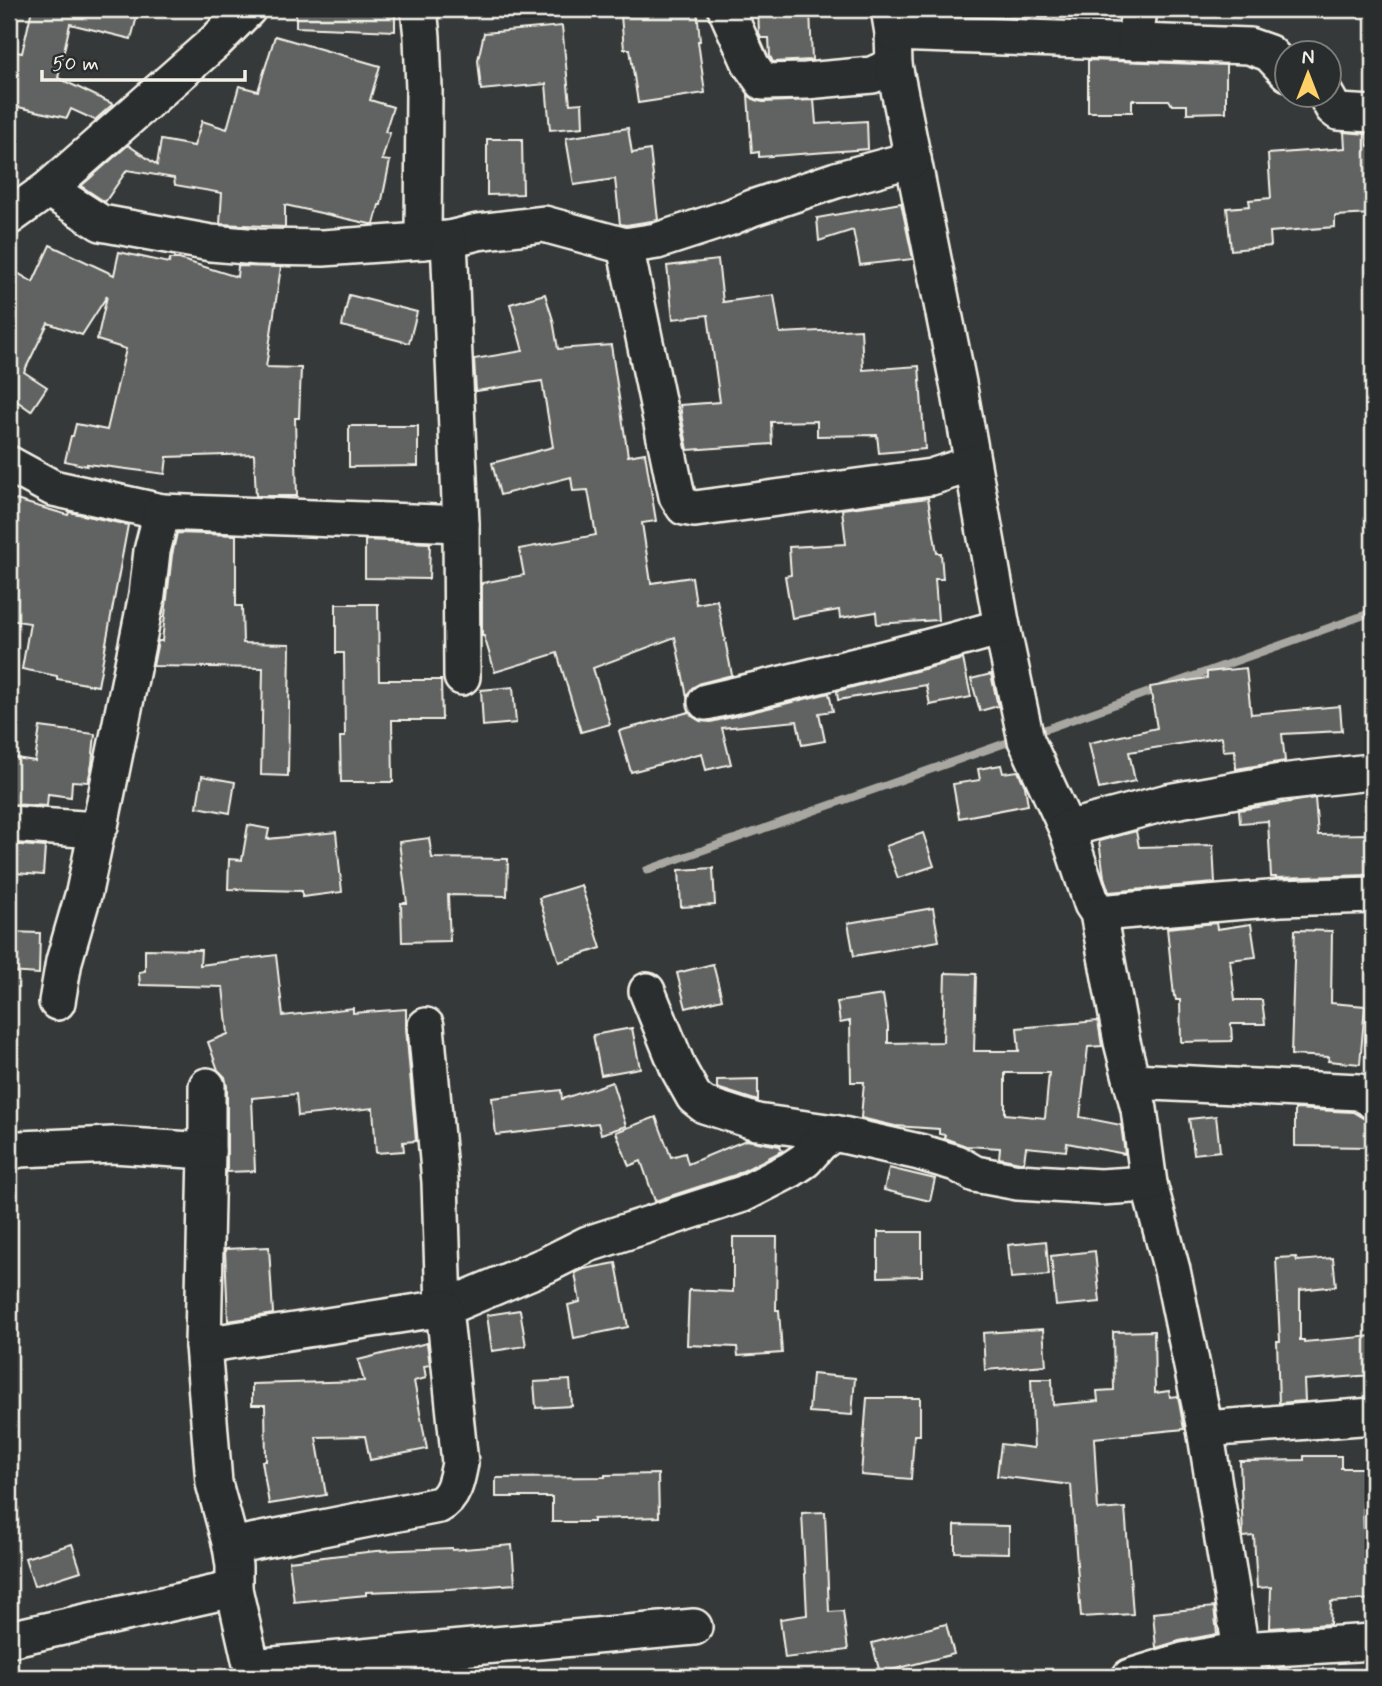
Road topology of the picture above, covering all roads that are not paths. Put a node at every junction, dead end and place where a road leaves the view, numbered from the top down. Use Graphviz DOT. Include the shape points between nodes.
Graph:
graph roads {
  1 [pos="248,9"];
  2 [pos="419,9"];
  3 [pos="726,9"];
  4 [pos="1137,25"];
  5 [pos="892,36"];
  6 [pos="1274,59"];
  7 [pos="1333,108"];
  8 [pos="1373,114"];
  9 [pos="913,159"];
  10 [pos="48,189"];
  11 [pos="9,218"];
  12 [pos="436,240"];
  13 [pos="625,246"];
  14 [pos="9,464"];
  15 [pos="972,464"];
  16 [pos="162,512"];
  17 [pos="461,524"];
  18 [pos="1002,627"];
  19 [pos="462,677"];
  20 [pos="706,702"];
  21 [pos="1361,772"];
  22 [pos="9,824"];
  23 [pos="1066,829"];
  24 [pos="97,830"];
  25 [pos="1373,895"];
  26 [pos="1098,913"];
  27 [pos="647,992"];
  28 [pos="57,1002"];
  29 [pos="426,1026"];
  30 [pos="1132,1081"];
  31 [pos="207,1086"];
  32 [pos="1373,1101"];
  33 [pos="834,1133"];
  34 [pos="207,1150"];
  35 [pos="9,1152"];
  36 [pos="1149,1184"];
  37 [pos="444,1308"];
  38 [pos="203,1345"];
  39 [pos="1373,1416"];
  40 [pos="1205,1429"];
  41 [pos="230,1546"];
  42 [pos="234,1589"];
  43 [pos="694,1627"];
  44 [pos="9,1639"];
  45 [pos="1373,1642"];
  46 [pos="1243,1663"];
  47 [pos="253,1672"];
  48 [pos="1130,1677"];
  1 -- 10 [label="street"];
  2 -- 12 [label="street"];
  3 -- 5 [label="street" via="763,82 872,75"];
  4 -- 5 [label="street"];
  4 -- 6 [label="street" via="1249,46"];
  5 -- 9 [label="street"];
  7 -- 8 [label="street"];
  9 -- 13 [label="street" via="657,241"];
  9 -- 15 [label="street"];
  10 -- 11 [label="street"];
  10 -- 12 [label="street" via="101,223 211,243 323,248"];
  12 -- 13 [label="street" via="544,224"];
  12 -- 17 [label="street"];
  13 -- 15 [label="street" via="677,496 684,507 930,477"];
  14 -- 16 [label="street" via="52,488"];
  15 -- 18 [label="street"];
  16 -- 17 [label="street"];
  16 -- 24 [label="street"];
  17 -- 19 [label="street"];
  18 -- 20 [label="street"];
  18 -- 23 [label="street" via="1026,740"];
  21 -- 23 [label="street" via="1168,802"];
  22 -- 24 [label="street"];
  23 -- 26 [label="street"];
  24 -- 28 [label="street"];
  25 -- 26 [label="street"];
  26 -- 30 [label="street"];
  27 -- 33 [label="street" via="679,1070 704,1105 757,1122"];
  29 -- 37 [label="street" via="440,1182"];
  30 -- 32 [label="street" via="1359,1092"];
  30 -- 36 [label="street"];
  31 -- 34 [label="street"];
  33 -- 36 [label="street" via="919,1152 975,1174 1018,1182"];
  33 -- 37 [label="street" via="806,1160 743,1194 588,1244"];
  34 -- 35 [label="street" via="113,1145"];
  34 -- 38 [label="street"];
  36 -- 40 [label="street"];
  37 -- 38 [label="street"];
  37 -- 41 [label="street" via="460,1463 446,1502"];
  38 -- 41 [label="street" via="214,1483"];
  39 -- 40 [label="street"];
  40 -- 46 [label="street"];
  41 -- 42 [label="street"];
  42 -- 44 [label="street"];
  42 -- 47 [label="street"];
  43 -- 47 [label="street"];
  45 -- 46 [label="street"];
  46 -- 48 [label="street" via="1183,1661"];
}
